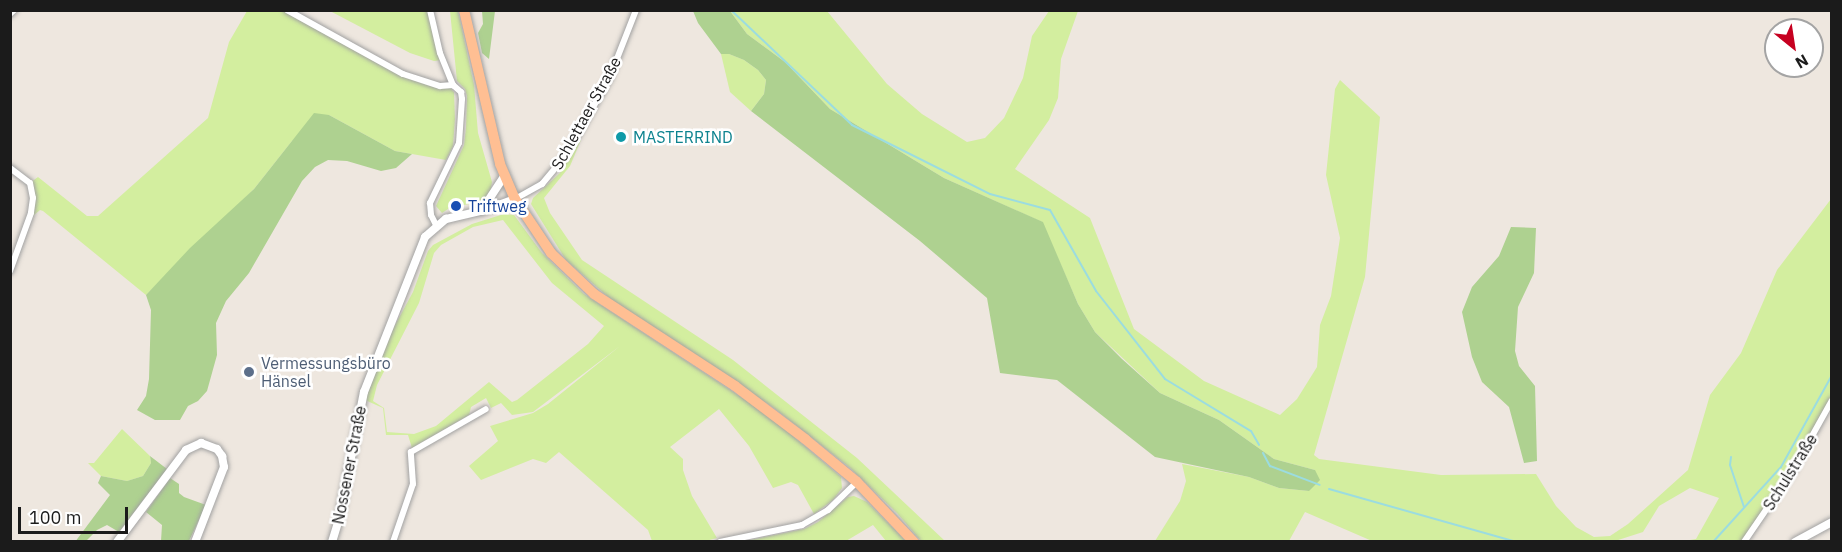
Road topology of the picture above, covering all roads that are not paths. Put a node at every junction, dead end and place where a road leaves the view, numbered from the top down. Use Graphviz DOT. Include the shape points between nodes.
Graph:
graph roads {
  1 [pos="14,10"];
  2 [pos="287,10"];
  3 [pos="430,10"];
  4 [pos="464,10"];
  5 [pos="636,10"];
  6 [pos="10,14"];
  7 [pos="453,85"];
  8 [pos="10,168"];
  9 [pos="504,175"];
  10 [pos="515,199"];
  11 [pos="482,211"];
  12 [pos="436,225"];
  13 [pos="10,271"];
  14 [pos="1832,400"];
  15 [pos="486,409"];
  16 [pos="857,482"];
  17 [pos="1832,522"];
  18 [pos="117,542"];
  19 [pos="195,542"];
  20 [pos="332,542"];
  21 [pos="393,542"];
  22 [pos="720,542"];
  23 [pos="914,542"];
  24 [pos="1744,542"];
  25 [pos="1795,542"];
  1 -- 6 [label="street"];
  2 -- 7 [label="street" via="403,74 440,86"];
  3 -- 7 [label="street" via="440,53"];
  4 -- 9 [label="main road"];
  5 -- 10 [label="street, Schlettaer Straße" via="609,79 564,157 542,184"];
  7 -- 12 [label="street" via="461,92 462,129 430,203"];
  8 -- 13 [label="street" via="30,183 33,194 31,213"];
  9 -- 10 [label="main road"];
  9 -- 11 [label="street"];
  10 -- 11 [label="street"];
  10 -- 16 [label="main road" via="551,253 594,294 735,386"];
  11 -- 12 [label="street"];
  12 -- 20 [label="street, Nossener Straße" via="419,248 359,407"];
  14 -- 24 [label="street, Schulstraße" via="1792,472"];
  15 -- 21 [label="street" via="411,452 413,484"];
  16 -- 22 [label="street" via="828,510 802,525"];
  16 -- 23 [label="main road"];
  17 -- 25 [label="street"];
  18 -- 19 [label="street" via="186,450 201,443 217,449 224,467"];
}
